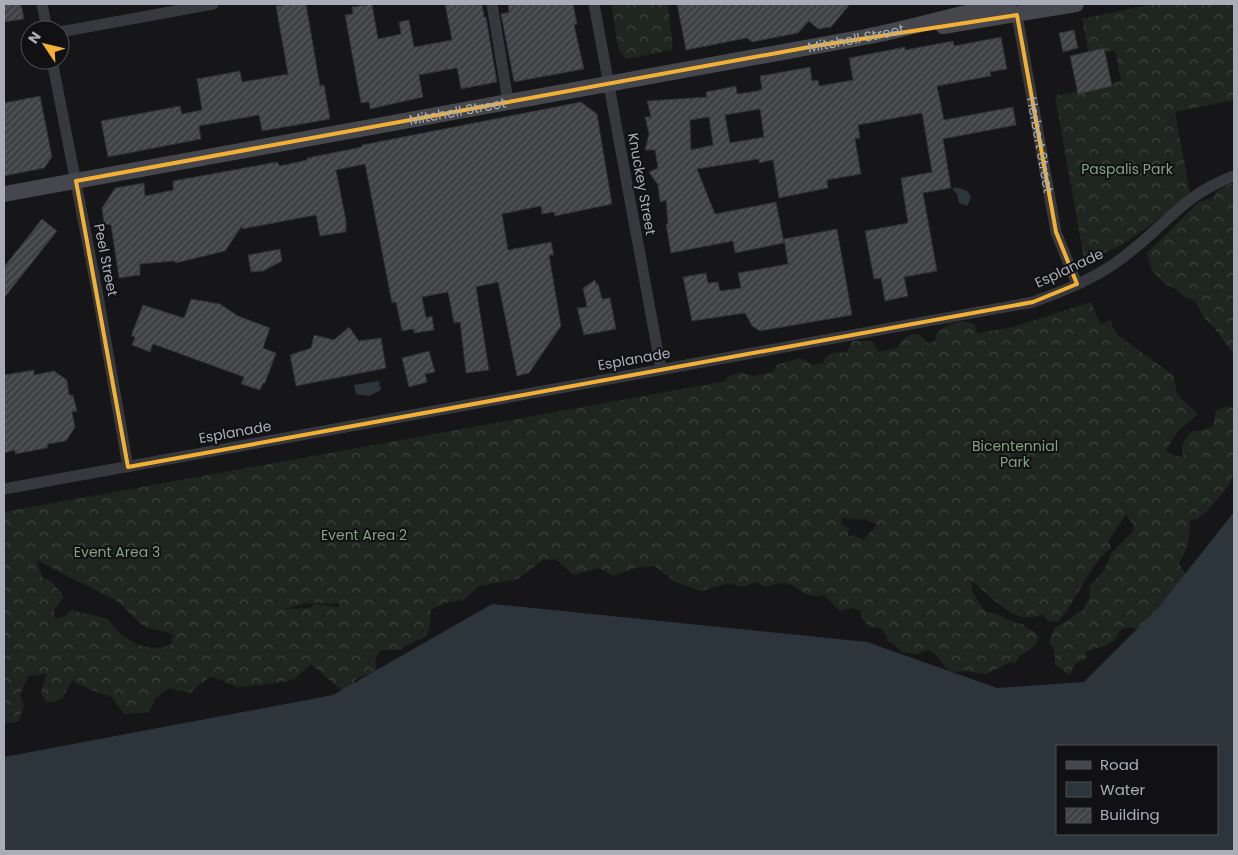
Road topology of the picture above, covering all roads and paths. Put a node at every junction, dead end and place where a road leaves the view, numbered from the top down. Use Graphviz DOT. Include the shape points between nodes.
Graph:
graph roads {
  1 [pos="42,4"];
  2 [pos="213,4"];
  3 [pos="492,4"];
  4 [pos="594,4"];
  5 [pos="1076,4"];
  6 [pos="1013,7"];
  7 [pos="45,20"];
  8 [pos="70,30"];
  9 [pos="54,70"];
  10 [pos="608,82"];
  11 [pos="508,101"];
  12 [pos="1234,176"];
  13 [pos="76,181"];
  14 [pos="4,194"];
  15 [pos="1077,284"];
  16 [pos="661,369"];
  17 [pos="128,467"];
  18 [pos="4,489"];
  1 -- 7 [label="street"];
  2 -- 8 [label="street"];
  3 -- 11 [label="street"];
  4 -- 10 [label="street, Knuckey Street"];
  5 -- 6 [label="street, Mitchell Street"];
  6 -- 10 [label="street, Mitchell Street" via="959,24 913,28"];
  6 -- 15 [label="street, Herbert Street" via="1056,232"];
  9 -- 13 [label="street, Peel Street"];
  10 -- 11 [label="street, Mitchell Street"];
  10 -- 16 [label="street, Knuckey Street"];
  11 -- 13 [label="street, Mitchell Street"];
  12 -- 15 [label="street, Esplanade" via="1192,197 1120,260"];
  13 -- 14 [label="street, Mitchell Street"];
  13 -- 17 [label="street, Peel Street"];
  15 -- 16 [label="street, Esplanade" via="1033,302"];
  16 -- 17 [label="street, Esplanade"];
  17 -- 18 [label="street, Esplanade"];
}
